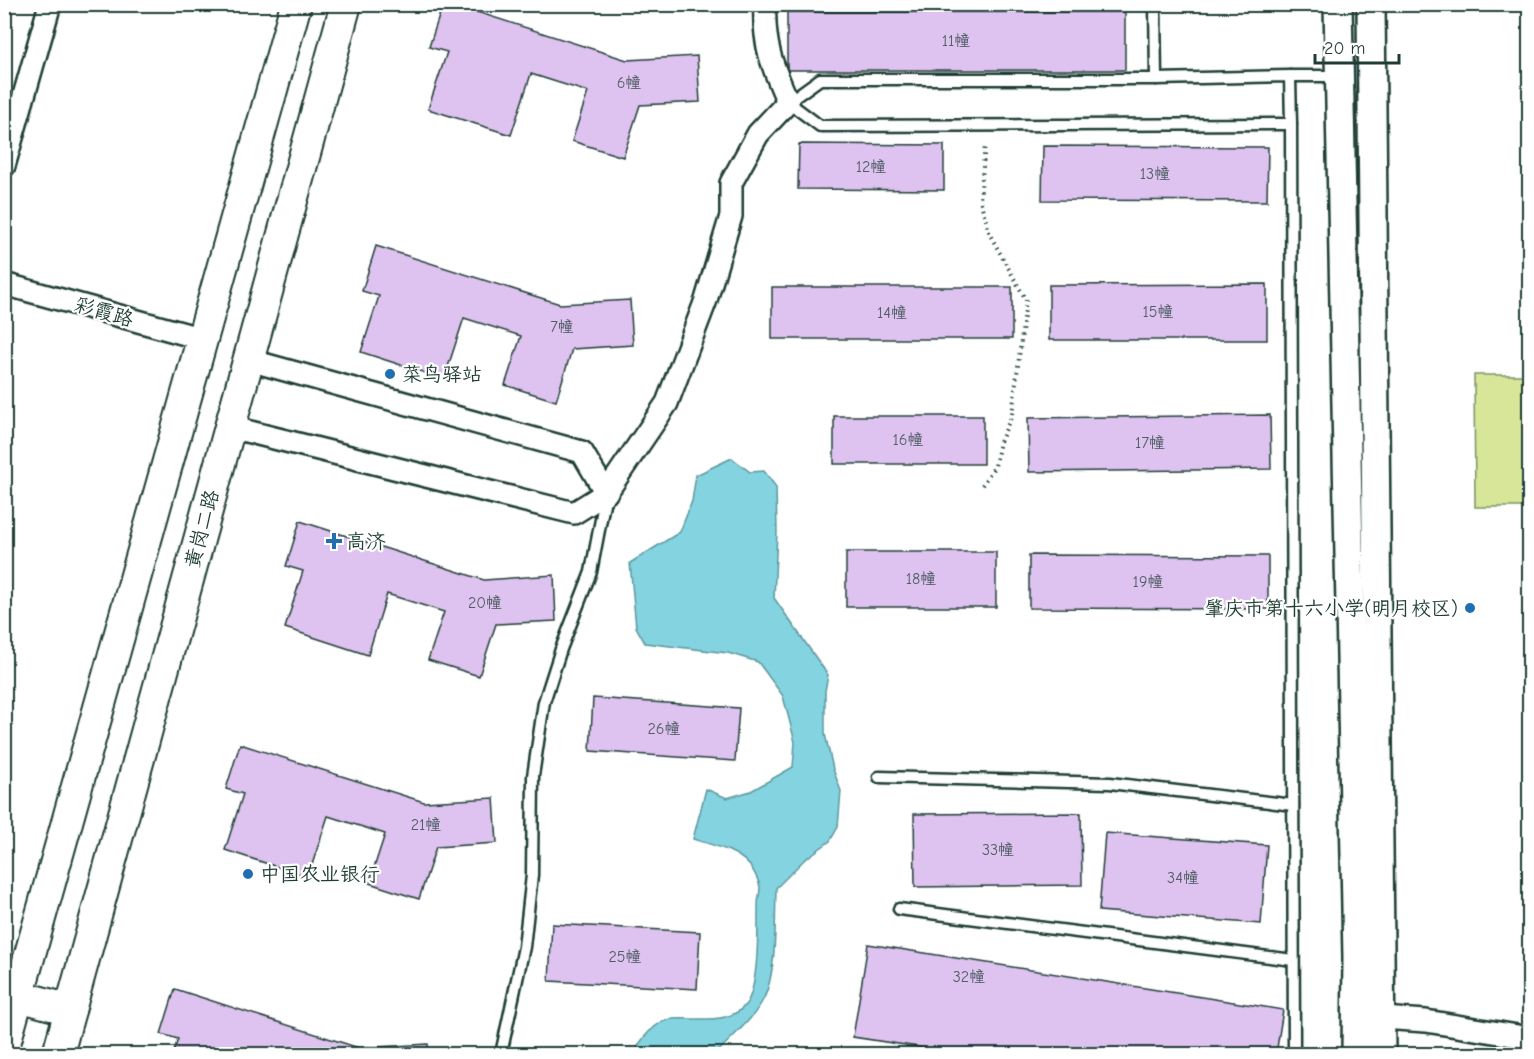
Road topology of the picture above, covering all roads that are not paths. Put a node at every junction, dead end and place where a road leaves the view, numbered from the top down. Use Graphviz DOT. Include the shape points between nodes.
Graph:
graph roads {
  1 [pos="50,4"];
  2 [pos="296,4"];
  3 [pos="346,4"];
  4 [pos="765,4"];
  5 [pos="1155,4"];
  6 [pos="1338,4"];
  7 [pos="1371,4"];
  8 [pos="1290,76"];
  9 [pos="1339,76"];
  10 [pos="1156,79"];
  11 [pos="788,102"];
  12 [pos="1291,124"];
  13 [pos="4,166"];
  14 [pos="4,284"];
  15 [pos="203,339"];
  16 [pos="249,360"];
  17 [pos="230,427"];
  18 [pos="606,492"];
  19 [pos="879,777"];
  20 [pos="1293,805"];
  21 [pos="899,909"];
  22 [pos="1293,960"];
  23 [pos="19,996"];
  24 [pos="70,1010"];
  25 [pos="1370,1017"];
  26 [pos="1530,1038"];
  27 [pos="4,1047"];
  28 [pos="58,1054"];
  29 [pos="501,1054"];
  30 [pos="1293,1054"];
  31 [pos="1356,1054"];
  32 [pos="1382,1054"];
  1 -- 13 [label="street"];
  2 -- 15 [label="main road"];
  3 -- 16 [label="main road, 黄岗二路"];
  4 -- 11 [label="street" via="764,30 773,68"];
  5 -- 10 [label="lane"];
  6 -- 9 [label="street"];
  7 -- 25 [label="street"];
  8 -- 9 [label="lane"];
  8 -- 10 [label="lane"];
  8 -- 12 [label="lane"];
  9 -- 25 [label="street"];
  10 -- 11 [label="lane" via="820,79"];
  11 -- 12 [label="lane" via="819,126"];
  11 -- 18 [label="street" via="758,134 731,183 728,227 706,300 667,403"];
  12 -- 20 [label="lane"];
  14 -- 15 [label="street, 彩霞路"];
  15 -- 23 [label="main road"];
  16 -- 17 [label="main road, 黄岗二路"];
  16 -- 18 [label="street" via="582,452"];
  17 -- 18 [label="street" via="574,513"];
  17 -- 24 [label="main road, 黄岗二路"];
  18 -- 29 [label="lane" via="591,572 544,702 533,776 532,875 524,947"];
  19 -- 20 [label="lane" via="1110,783"];
  20 -- 22 [label="lane"];
  21 -- 22 [label="lane"];
  22 -- 30 [label="lane"];
  23 -- 24 [label="main road"];
  23 -- 27 [label="main road"];
  24 -- 28 [label="main road, 黄岗二路"];
  25 -- 26 [label="street" via="1426,1021"];
  25 -- 31 [label="street"];
  25 -- 32 [label="street"];
}
